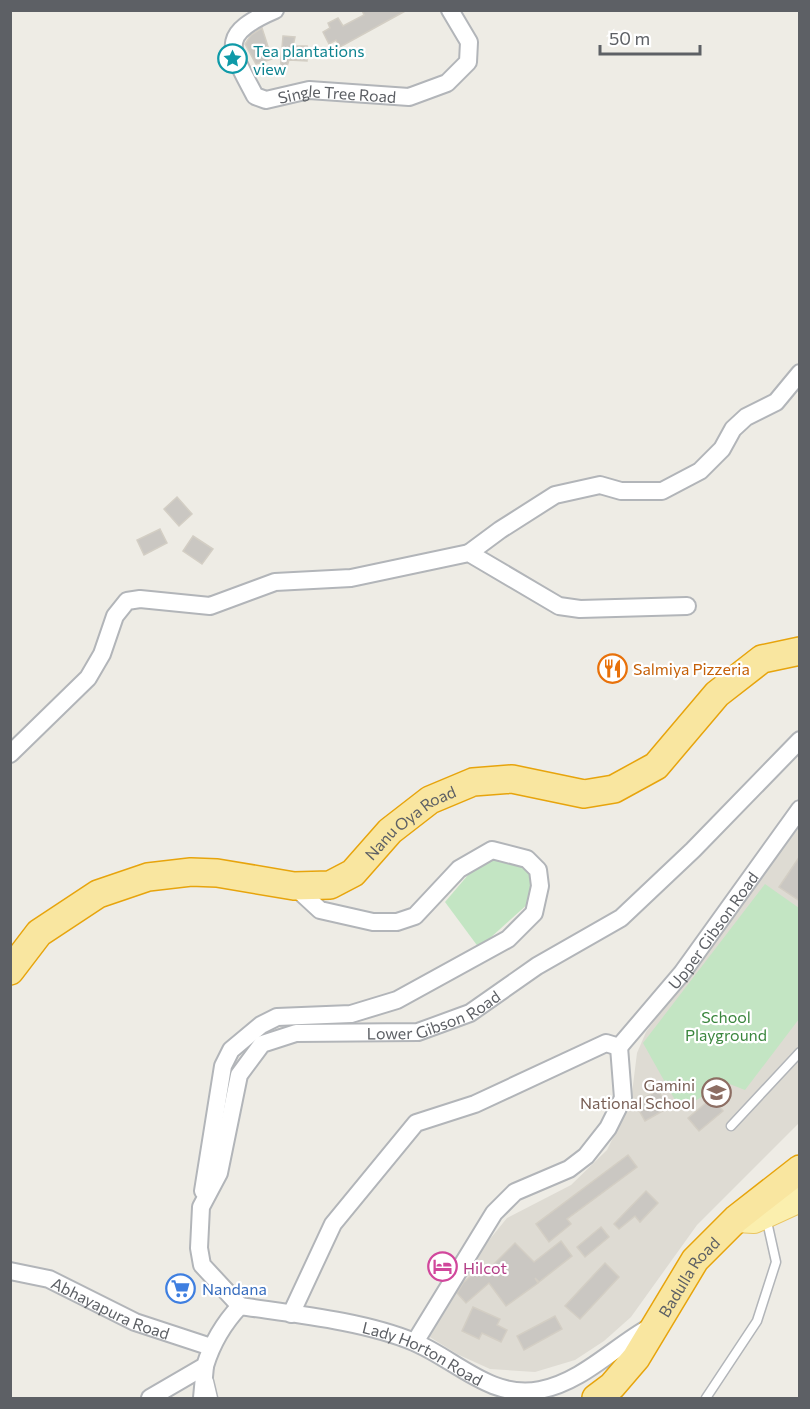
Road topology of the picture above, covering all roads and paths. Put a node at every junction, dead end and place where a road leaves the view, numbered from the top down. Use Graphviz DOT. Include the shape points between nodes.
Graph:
graph roads {
  1 [pos="275,10"];
  2 [pos="450,10"];
  3 [pos="800,373"];
  4 [pos="469,553"];
  5 [pos="687,606"];
  6 [pos="800,651"];
  7 [pos="800,740"];
  8 [pos="10,754"];
  9 [pos="800,809"];
  10 [pos="294,886"];
  11 [pos="10,971"];
  12 [pos="619,1047"];
  13 [pos="800,1052"];
  14 [pos="731,1126"];
  15 [pos="800,1169"];
  16 [pos="800,1199"];
  17 [pos="201,1207"];
  18 [pos="766,1216"];
  19 [pos="736,1219"];
  20 [pos="10,1271"];
  21 [pos="240,1306"];
  22 [pos="291,1314"];
  23 [pos="657,1323"];
  24 [pos="415,1342"];
  25 [pos="211,1347"];
  26 [pos="205,1366"];
  27 [pos="150,1398"];
  28 [pos="202,1398"];
  29 [pos="213,1398"];
  30 [pos="596,1398"];
  31 [pos="706,1398"];
  1 -- 2 [label="street, Single Tree Road" via="248,22 235,39 234,55 255,96 266,100 309,90 409,97 447,83 468,62 469,42"];
  3 -- 4 [label="street" via="776,402 746,417 733,429 722,449 700,471 662,491 621,491 600,485 555,495"];
  4 -- 5 [label="street" via="560,606"];
  4 -- 8 [label="street" via="351,578 275,582 210,606 127,601 115,616 102,654 88,678"];
  6 -- 10 [label="highway, Nanu Oya Road" via="762,658 717,694 656,766 614,789 584,794 512,779 473,782 430,800 390,831 353,873 330,885"];
  7 -- 17 [label="street, Lower Gibson Road" via="621,918 537,966 470,1013 418,1032 296,1033 262,1044 239,1075 219,1173"];
  9 -- 12 [label="street, Upper Gibson Road" via="682,973"];
  10 -- 11 [label="highway, Nanu Oya Road" via="217,873 148,877 98,894 39,933"];
  10 -- 17 [label="street" via="320,910 373,922 397,922 414,916 459,869 492,850 527,859 538,870 540,886 534,913 508,939 397,1000 351,1014 277,1017 231,1050 223,1066"];
  12 -- 22 [label="street" via="606,1043 475,1104 416,1123 333,1224"];
  12 -- 24 [label="street" via="623,1098 608,1128 570,1169 515,1192 494,1213"];
  13 -- 14 [label="lane"];
  15 -- 19 [label="highway, Badulla Road"];
  16 -- 18 [label="main road"];
  17 -- 21 [label="street, Lower Gibson Road" via="202,1265"];
  18 -- 19 [label="main road"];
  18 -- 31 [label="lane" via="776,1262 758,1321"];
  19 -- 23 [label="highway, Badulla Road" via="695,1260"];
  20 -- 25 [label="street, Abhayapura Road" via="49,1279 135,1322"];
  21 -- 22 [label="street, Lady Horton Road"];
  21 -- 25 [label="street"];
  22 -- 24 [label="street, Lady Horton Road" via="354,1325"];
  23 -- 24 [label="street, Lady Horton Road" via="587,1369 538,1391 510,1390 487,1382"];
  23 -- 30 [label="highway, Badulla Road" via="628,1369"];
  25 -- 26 [label="street"];
  26 -- 27 [label="street"];
  26 -- 28 [label="street"];
  26 -- 29 [label="lane"];
}
